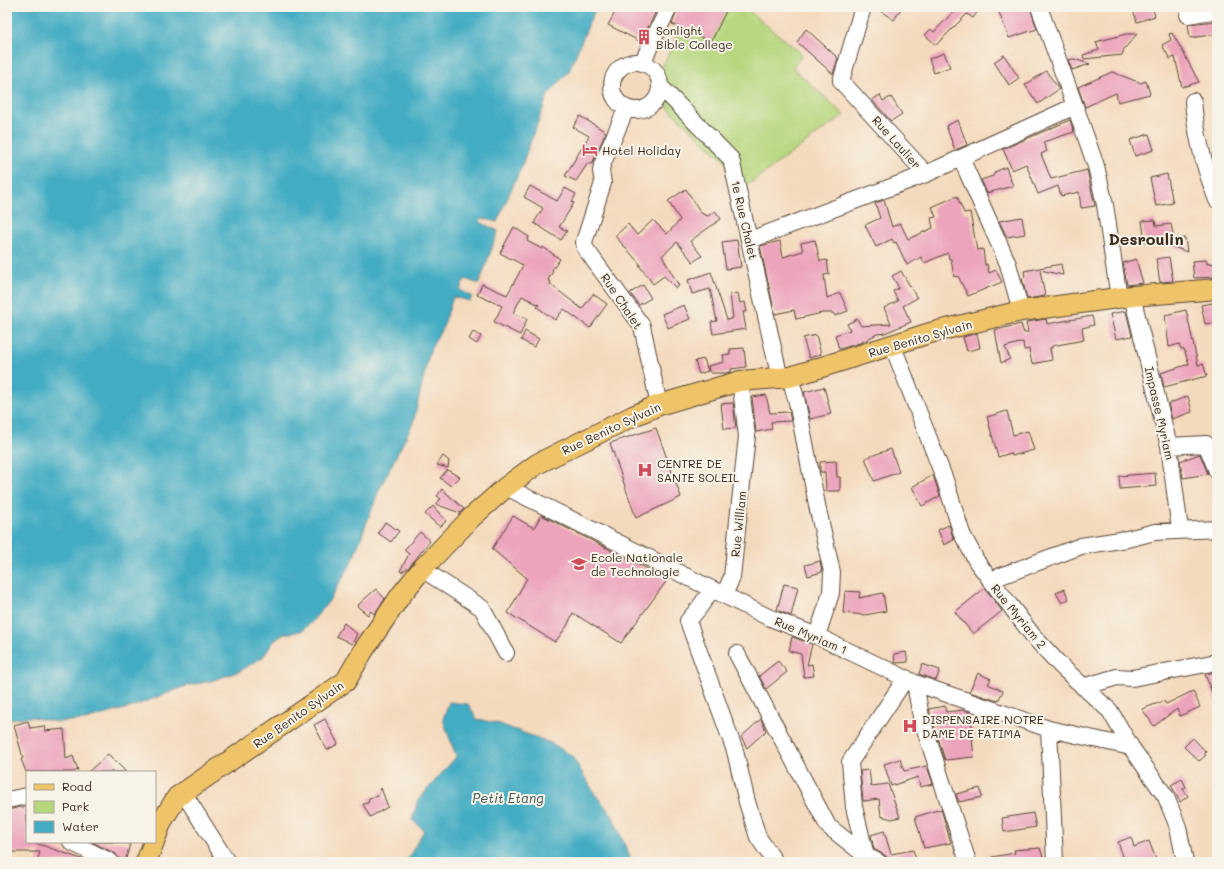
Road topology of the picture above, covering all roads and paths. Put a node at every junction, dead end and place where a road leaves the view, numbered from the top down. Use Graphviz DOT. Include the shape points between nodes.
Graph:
graph roads {
  1 [pos="669,7"];
  2 [pos="863,7"];
  3 [pos="1039,7"];
  4 [pos="1217,10"];
  5 [pos="1188,16"];
  6 [pos="642,63"];
  7 [pos="660,86"];
  8 [pos="1193,101"];
  9 [pos="1075,106"];
  10 [pos="626,109"];
  11 [pos="961,158"];
  12 [pos="926,174"];
  13 [pos="1217,200"];
  14 [pos="750,240"];
  15 [pos="1217,289"];
  16 [pos="1126,297"];
  17 [pos="1021,311"];
  18 [pos="892,344"];
  19 [pos="785,378"];
  20 [pos="740,381"];
  21 [pos="659,405"];
  22 [pos="1169,446"];
  23 [pos="1217,471"];
  24 [pos="506,487"];
  25 [pos="1217,529"];
  26 [pos="1180,530"];
  27 [pos="422,569"];
  28 [pos="990,580"];
  29 [pos="718,592"];
  30 [pos="817,636"];
  31 [pos="506,653"];
  32 [pos="736,654"];
  33 [pos="1217,662"];
  34 [pos="911,681"];
  35 [pos="1083,687"];
  36 [pos="1049,729"];
  37 [pos="1131,747"];
  38 [pos="183,792"];
  39 [pos="26,796"];
  40 [pos="7,800"];
  41 [pos="156,836"];
  42 [pos="73,843"];
  43 [pos="154,843"];
  44 [pos="872,859"];
  45 [pos="111,862"];
  46 [pos="146,862"];
  47 [pos="227,862"];
  48 [pos="775,862"];
  49 [pos="968,862"];
  50 [pos="1055,862"];
  51 [pos="1185,862"];
  1 -- 6 [label="street"];
  2 -- 12 [label="street, Rue Laulier" via="841,81"];
  3 -- 9 [label="street, Impasse Myriam"];
  4 -- 5 [label="street"];
  6 -- 7 [label="street" via="655,71"];
  6 -- 10 [label="street" via="634,62 620,69 612,83 615,98"];
  7 -- 10 [label="street" via="655,101 649,107 638,110"];
  7 -- 14 [label="street, 1e Rue Chalet" via="731,159"];
  8 -- 13 [label="street" via="1204,167"];
  9 -- 11 [label="street"];
  9 -- 16 [label="street, Impasse Myriam" via="1096,166"];
  10 -- 21 [label="street, Rue Chalet" via="602,165 603,183 584,242 585,248 642,326"];
  11 -- 12 [label="street"];
  11 -- 17 [label="street" via="1008,264"];
  12 -- 14 [label="street, Rue Laulier"];
  14 -- 19 [label="street, 1e Rue Chalet"];
  15 -- 16 [label="main road, Rue Benito Sylvain"];
  16 -- 17 [label="main road, Rue Benito Sylvain"];
  16 -- 22 [label="street, Impasse Myriam"];
  17 -- 18 [label="main road, Rue Benito Sylvain"];
  18 -- 19 [label="main road, Rue Benito Sylvain"];
  18 -- 28 [label="street, Rue Myriam 2" via="945,480 962,534 976,562"];
  19 -- 20 [label="main road, Rue Benito Sylvain"];
  19 -- 30 [label="street, 1e Rue Chalet" via="797,402 832,572 831,593"];
  20 -- 21 [label="main road, Rue Benito Sylvain"];
  20 -- 29 [label="street, Rue William" via="747,436 732,577"];
  21 -- 24 [label="main road, Rue Benito Sylvain" via="537,464"];
  22 -- 23 [label="street" via="1206,444"];
  22 -- 26 [label="street, Impasse Myriam"];
  24 -- 27 [label="main road, Rue Benito Sylvain" via="472,517"];
  24 -- 29 [label="street, Rue Myriam 1"];
  25 -- 26 [label="street"];
  26 -- 28 [label="street" via="1081,546"];
  27 -- 31 [label="street" via="482,608"];
  27 -- 38 [label="main road, Rue Benito Sylvain" via="401,594 346,681"];
  28 -- 35 [label="street, Rue Myriam 2" via="1034,637"];
  29 -- 30 [label="street, Rue Myriam 1" via="768,617"];
  29 -- 48 [label="street, Rue William" via="688,620 735,751 758,837"];
  30 -- 34 [label="street, Rue Myriam 1"];
  32 -- 44 [label="street" via="828,826"];
  33 -- 35 [label="street" via="1132,678 1117,677"];
  34 -- 36 [label="street, Rue Myriam 1"];
  34 -- 44 [label="street" via="850,762 854,807"];
  34 -- 49 [label="street"];
  35 -- 37 [label="street, Rue Myriam 2" via="1110,711"];
  36 -- 37 [label="street, Rue Myriam 1"];
  36 -- 50 [label="street"];
  37 -- 51 [label="street, Rue Myriam 2" via="1166,797 1178,827"];
  38 -- 41 [label="main road, Rue Benito Sylvain" via="177,796"];
  38 -- 47 [label="street"];
  39 -- 40 [label="street"];
  42 -- 45 [label="street"];
  43 -- 46 [label="main road"];
}
